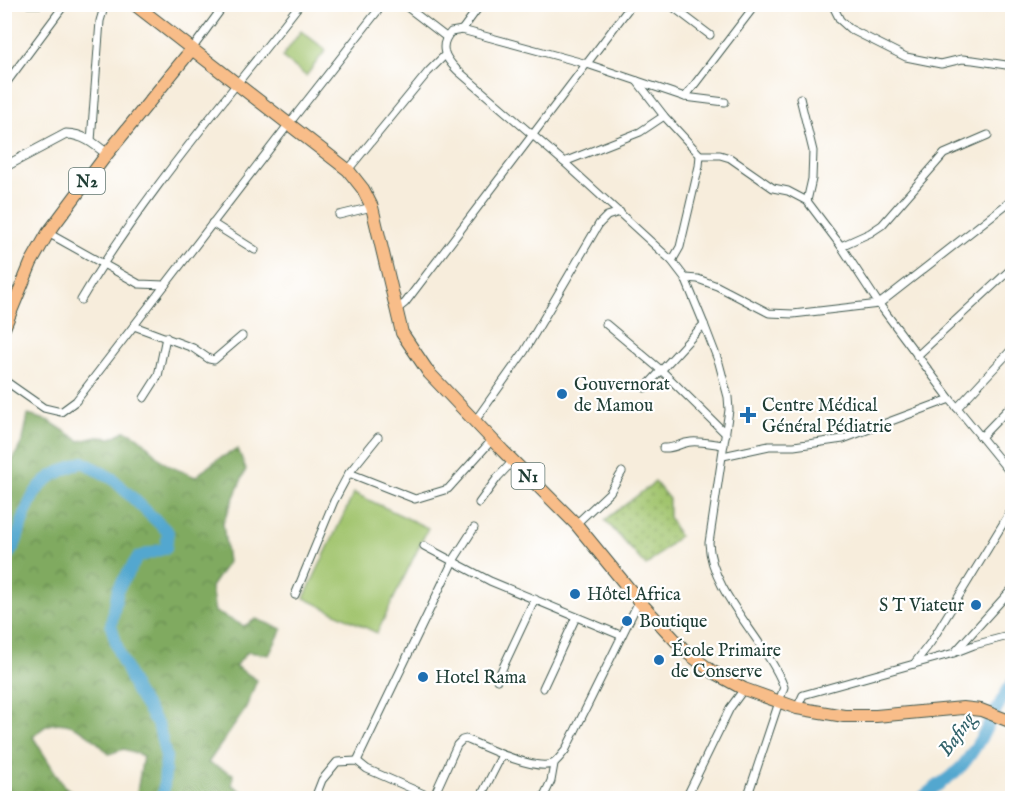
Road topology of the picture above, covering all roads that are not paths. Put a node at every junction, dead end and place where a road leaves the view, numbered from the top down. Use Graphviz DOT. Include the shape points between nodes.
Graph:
graph roads {
  1 [pos="28,4"];
  2 [pos="40,4"];
  3 [pos="65,4"];
  4 [pos="105,4"];
  5 [pos="134,4"];
  6 [pos="225,4"];
  7 [pos="300,4"];
  8 [pos="383,4"];
  9 [pos="403,4"];
  10 [pos="482,4"];
  11 [pos="632,4"];
  12 [pos="669,4"];
  13 [pos="756,4"];
  14 [pos="832,4"];
  15 [pos="462,30"];
  16 [pos="710,35"];
  17 [pos="446,37"];
  18 [pos="192,49"];
  19 [pos="445,55"];
  20 [pos="1012,63"];
  21 [pos="587,64"];
  22 [pos="637,81"];
  23 [pos="238,85"];
  24 [pos="4,86"];
  25 [pos="685,97"];
  26 [pos="800,98"];
  27 [pos="725,102"];
  28 [pos="664,116"];
  29 [pos="288,124"];
  30 [pos="532,135"];
  31 [pos="988,135"];
  32 [pos="92,141"];
  33 [pos="107,154"];
  34 [pos="700,155"];
  35 [pos="564,162"];
  36 [pos="4,167"];
  37 [pos="348,170"];
  38 [pos="1012,200"];
  39 [pos="807,201"];
  40 [pos="372,207"];
  41 [pos="620,212"];
  42 [pos="339,215"];
  43 [pos="212,223"];
  44 [pos="48,233"];
  45 [pos="842,246"];
  46 [pos="255,250"];
  47 [pos="672,261"];
  48 [pos="102,265"];
  49 [pos="1012,268"];
  50 [pos="685,278"];
  51 [pos="165,285"];
  52 [pos="10,296"];
  53 [pos="81,300"];
  54 [pos="879,304"];
  55 [pos="395,311"];
  56 [pos="606,324"];
  57 [pos="704,324"];
  58 [pos="134,326"];
  59 [pos="4,328"];
  60 [pos="242,336"];
  61 [pos="166,337"];
  62 [pos="1012,349"];
  63 [pos="917,356"];
  64 [pos="662,370"];
  65 [pos="4,380"];
  66 [pos="645,388"];
  67 [pos="144,398"];
  68 [pos="950,399"];
  69 [pos="1012,405"];
  70 [pos="957,408"];
  71 [pos="474,421"];
  72 [pos="726,435"];
  73 [pos="378,437"];
  74 [pos="981,437"];
  75 [pos="492,440"];
  76 [pos="724,445"];
  77 [pos="663,448"];
  78 [pos="723,456"];
  79 [pos="513,461"];
  80 [pos="349,472"];
  81 [pos="622,472"];
  82 [pos="1012,475"];
  83 [pos="479,503"];
  84 [pos="1012,509"];
  85 [pos="576,525"];
  86 [pos="474,528"];
  87 [pos="424,546"];
  88 [pos="453,561"];
  89 [pos="1012,589"];
  90 [pos="295,595"];
  91 [pos="535,599"];
  92 [pos="639,601"];
  93 [pos="576,617"];
  94 [pos="620,635"];
  95 [pos="1012,635"];
  96 [pos="954,653"];
  97 [pos="914,664"];
  98 [pos="497,680"];
  99 [pos="543,688"];
  100 [pos="744,689"];
  101 [pos="778,702"];
  102 [pos="797,708"];
  103 [pos="1012,723"];
  104 [pos="502,755"];
  105 [pos="357,761"];
  106 [pos="554,764"];
  107 [pos="4,790"];
  108 [pos="1012,793"];
  109 [pos="12,798"];
  110 [pos="315,798"];
  111 [pos="433,798"];
  112 [pos="480,798"];
  113 [pos="543,798"];
  114 [pos="686,798"];
  115 [pos="747,798"];
  116 [pos="1008,798"];
  1 -- 2 [label="street"];
  3 -- 24 [label="street"];
  4 -- 32 [label="street" via="100,21"];
  5 -- 18 [label="highway, N1"];
  6 -- 18 [label="street"];
  7 -- 23 [label="street"];
  8 -- 29 [label="street"];
  9 -- 17 [label="street"];
  10 -- 15 [label="street"];
  11 -- 21 [label="street"];
  12 -- 16 [label="street"];
  13 -- 25 [label="street"];
  14 -- 20 [label="street" via="850,29 906,57 941,64 962,59"];
  15 -- 17 [label="street"];
  15 -- 21 [label="street"];
  17 -- 19 [label="street"];
  18 -- 23 [label="highway, N1"];
  18 -- 33 [label="highway, N2"];
  19 -- 30 [label="street"];
  19 -- 37 [label="street"];
  21 -- 22 [label="street"];
  21 -- 30 [label="street"];
  22 -- 25 [label="street"];
  22 -- 28 [label="street"];
  23 -- 29 [label="highway, N1"];
  23 -- 48 [label="street"];
  25 -- 27 [label="street"];
  26 -- 39 [label="street" via="813,151"];
  28 -- 34 [label="street"];
  28 -- 35 [label="street" via="640,132"];
  29 -- 37 [label="highway, N1"];
  29 -- 43 [label="street"];
  30 -- 35 [label="street"];
  30 -- 55 [label="street"];
  31 -- 45 [label="street" via="944,154 882,225"];
  32 -- 33 [label="street"];
  32 -- 36 [label="street" via="66,134"];
  33 -- 44 [label="highway, N2"];
  34 -- 39 [label="street" via="730,158 773,188"];
  34 -- 47 [label="street" via="681,247"];
  35 -- 41 [label="street"];
  37 -- 40 [label="highway, N1"];
  38 -- 54 [label="street"];
  39 -- 45 [label="street"];
  40 -- 42 [label="street"];
  40 -- 55 [label="highway, N1"];
  41 -- 47 [label="street"];
  41 -- 71 [label="street" via="599,224 524,352"];
  43 -- 46 [label="street"];
  43 -- 51 [label="street"];
  44 -- 48 [label="street"];
  44 -- 52 [label="highway, N2"];
  45 -- 54 [label="street"];
  47 -- 50 [label="street"];
  48 -- 51 [label="street" via="138,284"];
  48 -- 53 [label="street"];
  49 -- 63 [label="street"];
  50 -- 54 [label="street" via="717,286 769,314"];
  50 -- 57 [label="street"];
  51 -- 58 [label="street"];
  52 -- 59 [label="highway, N2"];
  54 -- 63 [label="street"];
  55 -- 71 [label="highway, N1" via="402,333 429,373"];
  56 -- 64 [label="street"];
  57 -- 64 [label="street"];
  57 -- 72 [label="street" via="728,397"];
  58 -- 61 [label="street"];
  58 -- 65 [label="street" via="76,401 61,411 44,408"];
  60 -- 61 [label="street" via="214,360"];
  61 -- 67 [label="street" via="158,376"];
  62 -- 70 [label="street"];
  63 -- 68 [label="street"];
  64 -- 66 [label="street"];
  64 -- 72 [label="street"];
  68 -- 70 [label="street"];
  68 -- 78 [label="street" via="843,439 769,446"];
  69 -- 74 [label="street"];
  70 -- 74 [label="street"];
  71 -- 75 [label="highway, N1"];
  72 -- 76 [label="street"];
  73 -- 80 [label="street"];
  74 -- 82 [label="street"];
  75 -- 79 [label="highway, N1"];
  75 -- 80 [label="street" via="448,489 415,499"];
  76 -- 77 [label="street" via="694,442"];
  76 -- 78 [label="street"];
  78 -- 101 [label="street" via="710,558 718,579 783,683"];
  79 -- 83 [label="street"];
  79 -- 85 [label="highway, N1"];
  80 -- 90 [label="street"];
  81 -- 85 [label="street" via="610,492"];
  84 -- 97 [label="street"];
  85 -- 92 [label="highway, N1"];
  86 -- 88 [label="street"];
  87 -- 88 [label="street"];
  88 -- 91 [label="street"];
  88 -- 105 [label="street"];
  89 -- 96 [label="street"];
  91 -- 93 [label="street"];
  91 -- 98 [label="street"];
  92 -- 94 [label="street"];
  92 -- 100 [label="highway, N1" via="686,652"];
  93 -- 94 [label="street"];
  93 -- 99 [label="street"];
  94 -- 106 [label="street" via="565,751"];
  95 -- 96 [label="street"];
  96 -- 97 [label="street"];
  97 -- 102 [label="street" via="803,695"];
  100 -- 101 [label="highway, N1"];
  100 -- 114 [label="street" via="730,708"];
  101 -- 102 [label="highway, N1"];
  101 -- 115 [label="street"];
  102 -- 103 [label="highway, N1" via="844,716 963,708 981,710"];
  104 -- 106 [label="street" via="541,766"];
  104 -- 111 [label="street" via="462,740"];
  104 -- 112 [label="street"];
  105 -- 110 [label="street" via="337,762 321,780"];
  105 -- 111 [label="street" via="367,770"];
  106 -- 113 [label="street"];
  107 -- 109 [label="street"];
  108 -- 116 [label="main road"];
}
